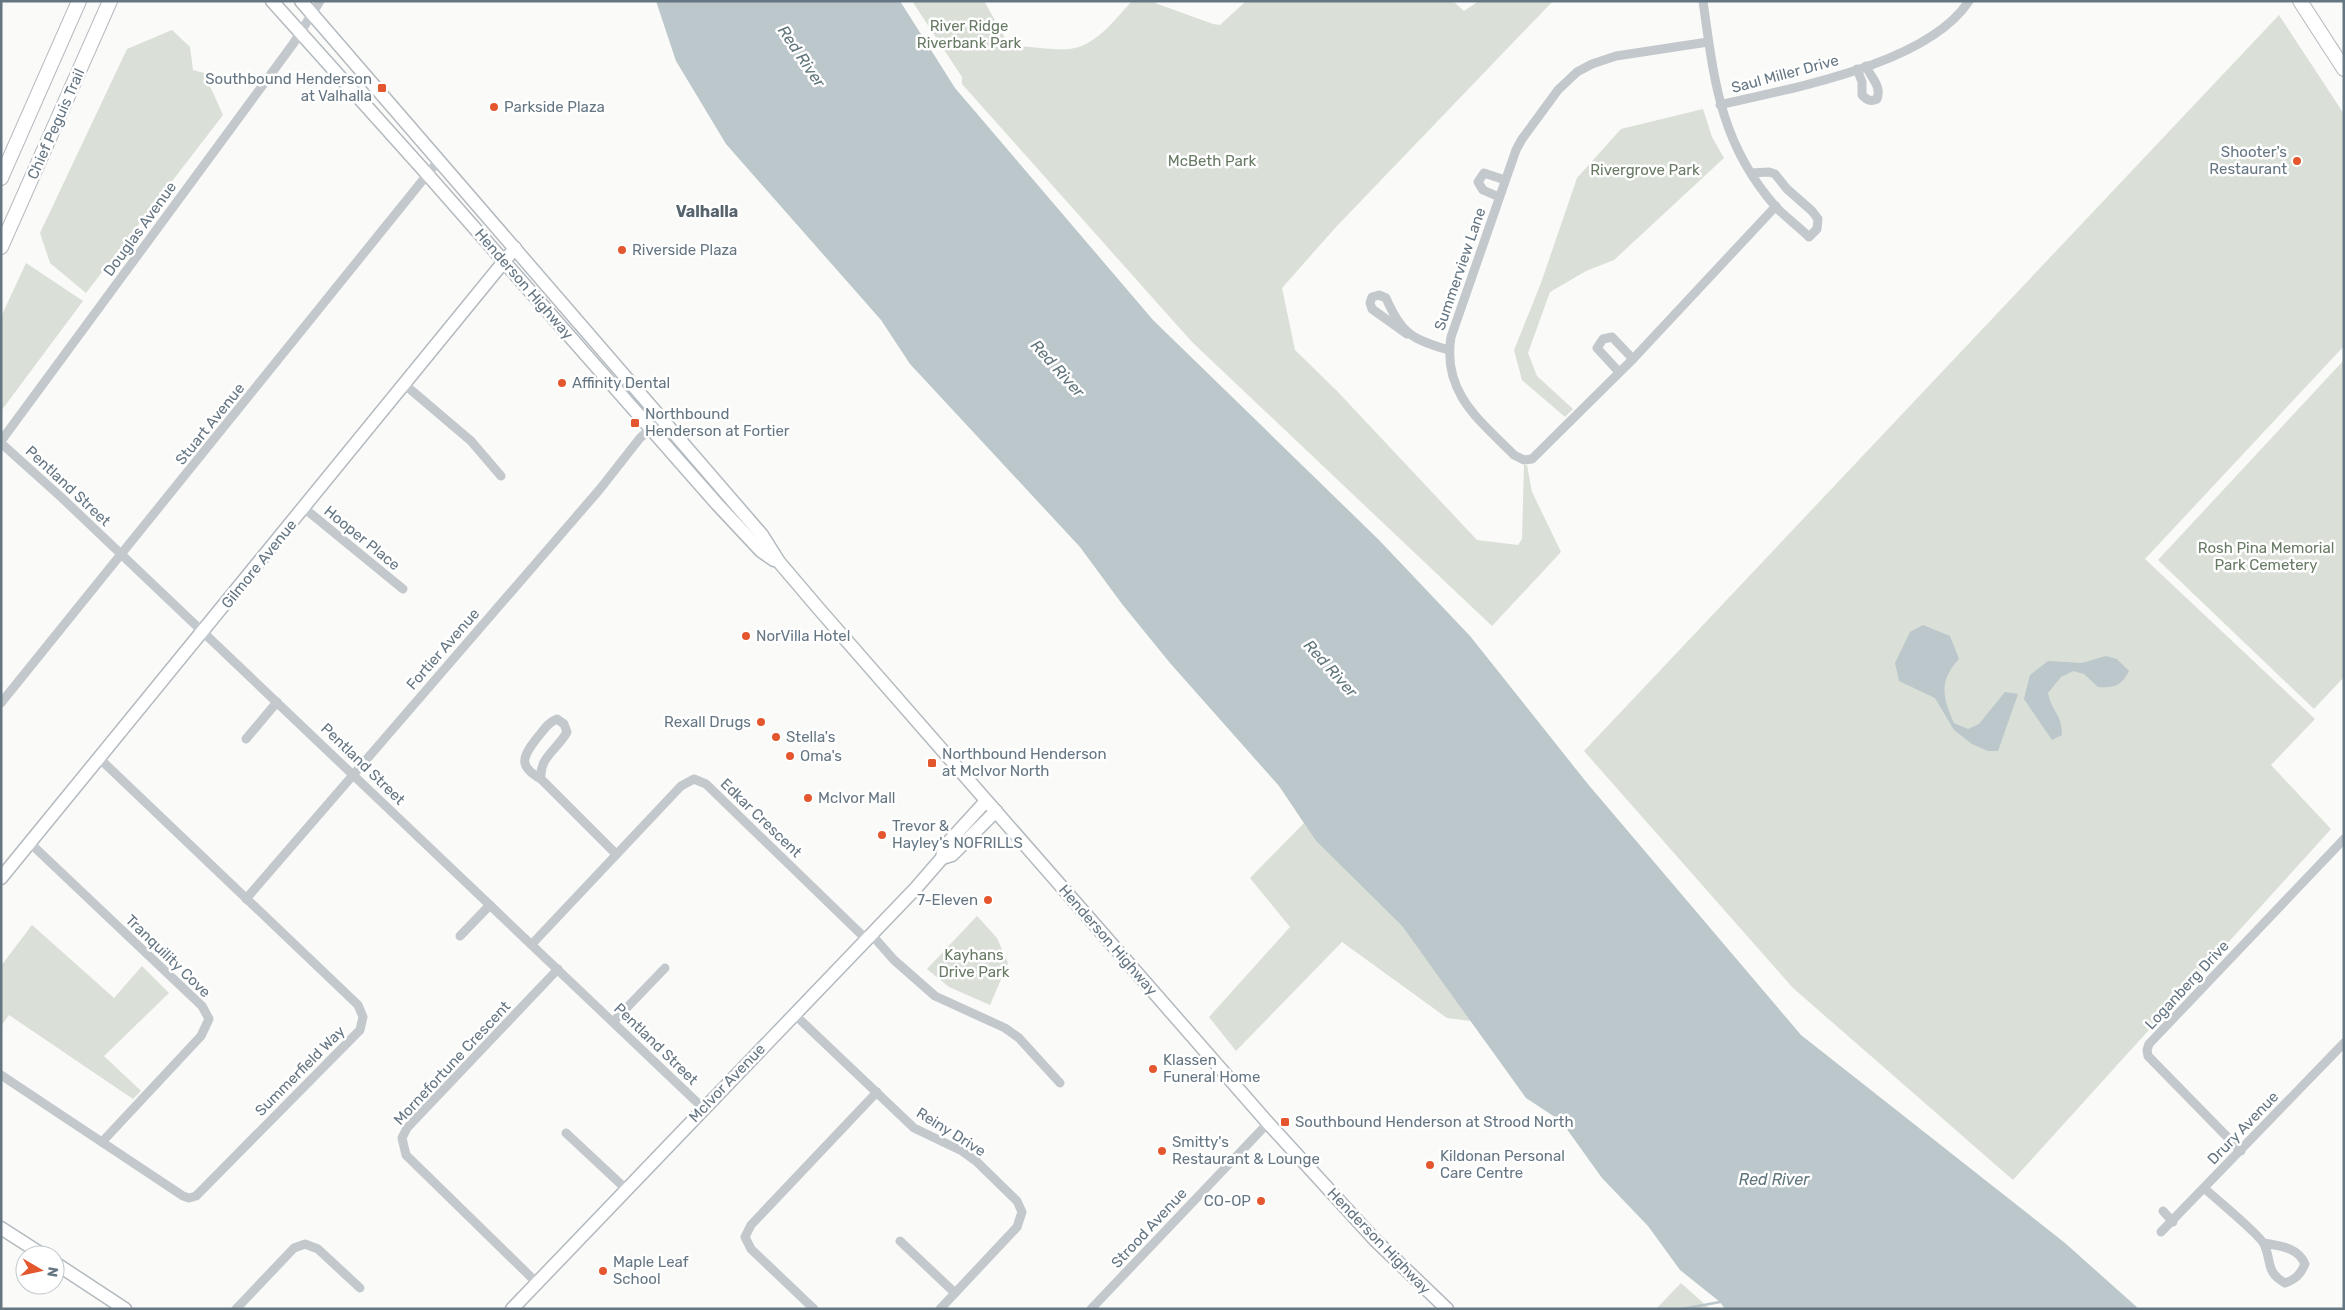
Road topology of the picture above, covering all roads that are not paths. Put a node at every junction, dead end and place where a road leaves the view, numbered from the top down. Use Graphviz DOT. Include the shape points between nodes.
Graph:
graph roads {
  1 [pos="80,1"];
  2 [pos="110,1"];
  3 [pos="272,1"];
  4 [pos="300,1"];
  5 [pos="320,1"];
  6 [pos="1703,1"];
  7 [pos="1970,1"];
  8 [pos="2300,1"];
  9 [pos="312,13"];
  10 [pos="300,33"];
  11 [pos="1708,42"];
  12 [pos="2344,69"];
  13 [pos="1720,105"];
  14 [pos="439,160"];
  15 [pos="1751,173"];
  16 [pos="428,175"];
  17 [pos="1,178"];
  18 [pos="1506,180"];
  19 [pos="1500,197"];
  20 [pos="1776,206"];
  21 [pos="1,247"];
  22 [pos="515,248"];
  23 [pos="504,262"];
  24 [pos="1407,334"];
  25 [pos="1449,350"];
  26 [pos="1633,359"];
  27 [pos="1620,372"];
  28 [pos="404,384"];
  29 [pos="662,419"];
  30 [pos="650,429"];
  31 [pos="1,442"];
  32 [pos="501,476"];
  33 [pos="304,508"];
  34 [pos="122,555"];
  35 [pos="779,562"];
  36 [pos="403,589"];
  37 [pos="203,633"];
  38 [pos="277,702"];
  39 [pos="1,703"];
  40 [pos="246,739"];
  41 [pos="100,759"];
  42 [pos="352,774"];
  43 [pos="541,778"];
  44 [pos="986,801"];
  45 [pos="996,811"];
  46 [pos="2344,839"];
  47 [pos="30,843"];
  48 [pos="616,854"];
  49 [pos="942,858"];
  50 [pos="1,878"];
  51 [pos="246,899"];
  52 [pos="490,905"];
  53 [pos="460,936"];
  54 [pos="868,936"];
  55 [pos="532,944"];
  56 [pos="665,968"];
  57 [pos="558,969"];
  58 [pos="794,1014"];
  59 [pos="613,1022"];
  60 [pos="2344,1043"];
  61 [pos="1,1075"];
  62 [pos="1060,1083"];
  63 [pos="876,1092"];
  64 [pos="703,1108"];
  65 [pos="1268,1123"];
  66 [pos="566,1133"];
  67 [pos="102,1142"];
  68 [pos="2241,1151"];
  69 [pos="2204,1188"];
  70 [pos="626,1189"];
  71 [pos="2163,1211"];
  72 [pos="2173,1222"];
  73 [pos="1,1228"];
  74 [pos="2161,1232"];
  75 [pos="900,1241"];
  76 [pos="2264,1243"];
  77 [pos="27,1245"];
  78 [pos="65,1270"];
  79 [pos="537,1283"];
  80 [pos="360,1288"];
  81 [pos="955,1293"];
  82 [pos="1446,1308"];
  83 [pos="125,1309"];
  84 [pos="236,1309"];
  85 [pos="512,1309"];
  86 [pos="814,1309"];
  87 [pos="940,1309"];
  88 [pos="1091,1309"];
  1 -- 17 [label="main road, Chief Peguis Trail"];
  2 -- 21 [label="main road, Chief Peguis Trail"];
  3 -- 10 [label="main road, Henderson Highway"];
  4 -- 9 [label="main road, Henderson Highway"];
  5 -- 9 [label="street, Douglas Avenue"];
  6 -- 11 [label="street"];
  7 -- 13 [label="street, Saul Miller Drive" via="1927,39 1862,68 1828,80"];
  8 -- 12 [label="main road"];
  9 -- 10 [label="street, Douglas Avenue"];
  9 -- 14 [label="main road, Henderson Highway"];
  10 -- 16 [label="main road, Henderson Highway"];
  10 -- 31 [label="street, Douglas Avenue"];
  11 -- 13 [label="street"];
  11 -- 18 [label="street, Summerview Lane" via="1616,56 1577,72 1558,90 1522,139"];
  13 -- 15 [label="street" via="1729,132"];
  14 -- 16 [label="street, Stuart Avenue"];
  14 -- 22 [label="main road, Henderson Highway"];
  15 -- 20 [label="street"];
  15 -- 20 [label="street" via="1776,174 1787,189 1812,211 1818,220 1817,229 1809,236"];
  16 -- 23 [label="main road, Henderson Highway"];
  16 -- 34 [label="street, Stuart Avenue"];
  18 -- 19 [label="street, Summerview Lane"];
  18 -- 19 [label="street, Summerview Lane" via="1488,173 1479,177 1482,190"];
  19 -- 25 [label="street, Summerview Lane"];
  20 -- 26 [label="street, Summerview Lane"];
  22 -- 23 [label="main road, Gilmore Avenue"];
  22 -- 29 [label="main road, Henderson Highway"];
  23 -- 28 [label="main road, Gilmore Avenue"];
  23 -- 30 [label="main road, Henderson Highway"];
  24 -- 24 [label="street" via="1386,298 1379,294 1372,297 1372,309"];
  24 -- 25 [label="street"];
  25 -- 27 [label="street, Summerview Lane" via="1453,379 1463,401 1514,455 1524,460 1537,455"];
  26 -- 27 [label="street, Summerview Lane"];
  26 -- 27 [label="street" via="1612,337 1603,339 1597,348"];
  28 -- 32 [label="street" via="472,441"];
  28 -- 33 [label="main road, Gilmore Avenue"];
  29 -- 30 [label="street, Fortier Avenue"];
  29 -- 35 [label="main road, Henderson Highway" via="762,535"];
  30 -- 35 [label="main road, Henderson Highway" via="761,551"];
  30 -- 42 [label="street, Fortier Avenue"];
  31 -- 34 [label="street, Pentland Street"];
  33 -- 36 [label="street, Hooper Place"];
  33 -- 37 [label="main road, Gilmore Avenue"];
  34 -- 37 [label="street, Pentland Street"];
  34 -- 39 [label="street, Stuart Avenue"];
  35 -- 44 [label="main road, Henderson Highway"];
  37 -- 38 [label="street, Pentland Street"];
  37 -- 41 [label="main road, Gilmore Avenue"];
  38 -- 40 [label="street"];
  38 -- 42 [label="street, Pentland Street"];
  41 -- 47 [label="main road, Gilmore Avenue"];
  41 -- 51 [label="street, Summerfield Way"];
  42 -- 51 [label="street, Fortier Avenue"];
  42 -- 52 [label="street, Pentland Street"];
  43 -- 43 [label="street" via="530,773 526,766 526,752 550,721 558,719 567,732 544,760 540,768"];
  43 -- 48 [label="street"];
  44 -- 45 [label="main road, Henderson Highway"];
  44 -- 49 [label="main road, McIvor Avenue" via="944,847"];
  45 -- 49 [label="main road, McIvor Avenue" via="952,855"];
  45 -- 65 [label="main road, Henderson Highway"];
  46 -- 68 [label="street, Loganberg Drive" via="2149,1044 2147,1050 2148,1056"];
  47 -- 50 [label="main road, Gilmore Avenue"];
  47 -- 67 [label="street, Tranquility Cove" via="202,1006 209,1020 201,1036"];
  48 -- 54 [label="street, Edkar Crescent" via="681,786 694,779 701,781"];
  48 -- 55 [label="street, Edkar Crescent"];
  49 -- 54 [label="main road, McIvor Avenue"];
  51 -- 67 [label="street, Summerfield Way" via="358,1005 363,1018 360,1030 196,1196 182,1196"];
  52 -- 53 [label="street"];
  52 -- 55 [label="street, Pentland Street"];
  54 -- 58 [label="main road, McIvor Avenue"];
  54 -- 62 [label="street" via="935,996 1005,1028 1019,1038"];
  55 -- 57 [label="street, Pentland Street"];
  56 -- 59 [label="street"];
  57 -- 59 [label="street, Pentland Street"];
  57 -- 79 [label="street, Mornefortune Crescent" via="407,1128 402,1138 406,1155"];
  58 -- 63 [label="street, Reiny Drive"];
  58 -- 64 [label="main road, McIvor Avenue"];
  59 -- 64 [label="street, Pentland Street"];
  60 -- 68 [label="street, Drury Avenue"];
  61 -- 67 [label="street, Summerfield Way"];
  63 -- 81 [label="street, Reiny Drive" via="914,1128 962,1151 976,1162 1017,1201 1022,1212 1018,1227"];
  63 -- 86 [label="street" via="751,1224 745,1237 751,1249"];
  64 -- 70 [label="main road, McIvor Avenue"];
  65 -- 82 [label="main road, Henderson Highway" via="1375,1240"];
  65 -- 88 [label="street, Strood Avenue"];
  66 -- 70 [label="street"];
  68 -- 69 [label="street, Drury Avenue"];
  69 -- 72 [label="street, Drury Avenue"];
  69 -- 76 [label="street"];
  70 -- 79 [label="main road, McIvor Avenue"];
  71 -- 72 [label="street"];
  72 -- 74 [label="street, Drury Avenue"];
  73 -- 77 [label="main road"];
  75 -- 81 [label="street"];
  76 -- 76 [label="street" via="2275,1278 2285,1282 2301,1273 2305,1264 2301,1256 2292,1249"];
  78 -- 83 [label="main road"];
  79 -- 85 [label="main road, McIvor Avenue"];
  80 -- 84 [label="street" via="318,1249 305,1244 294,1248"];
  81 -- 87 [label="street, Reiny Drive"];
}
